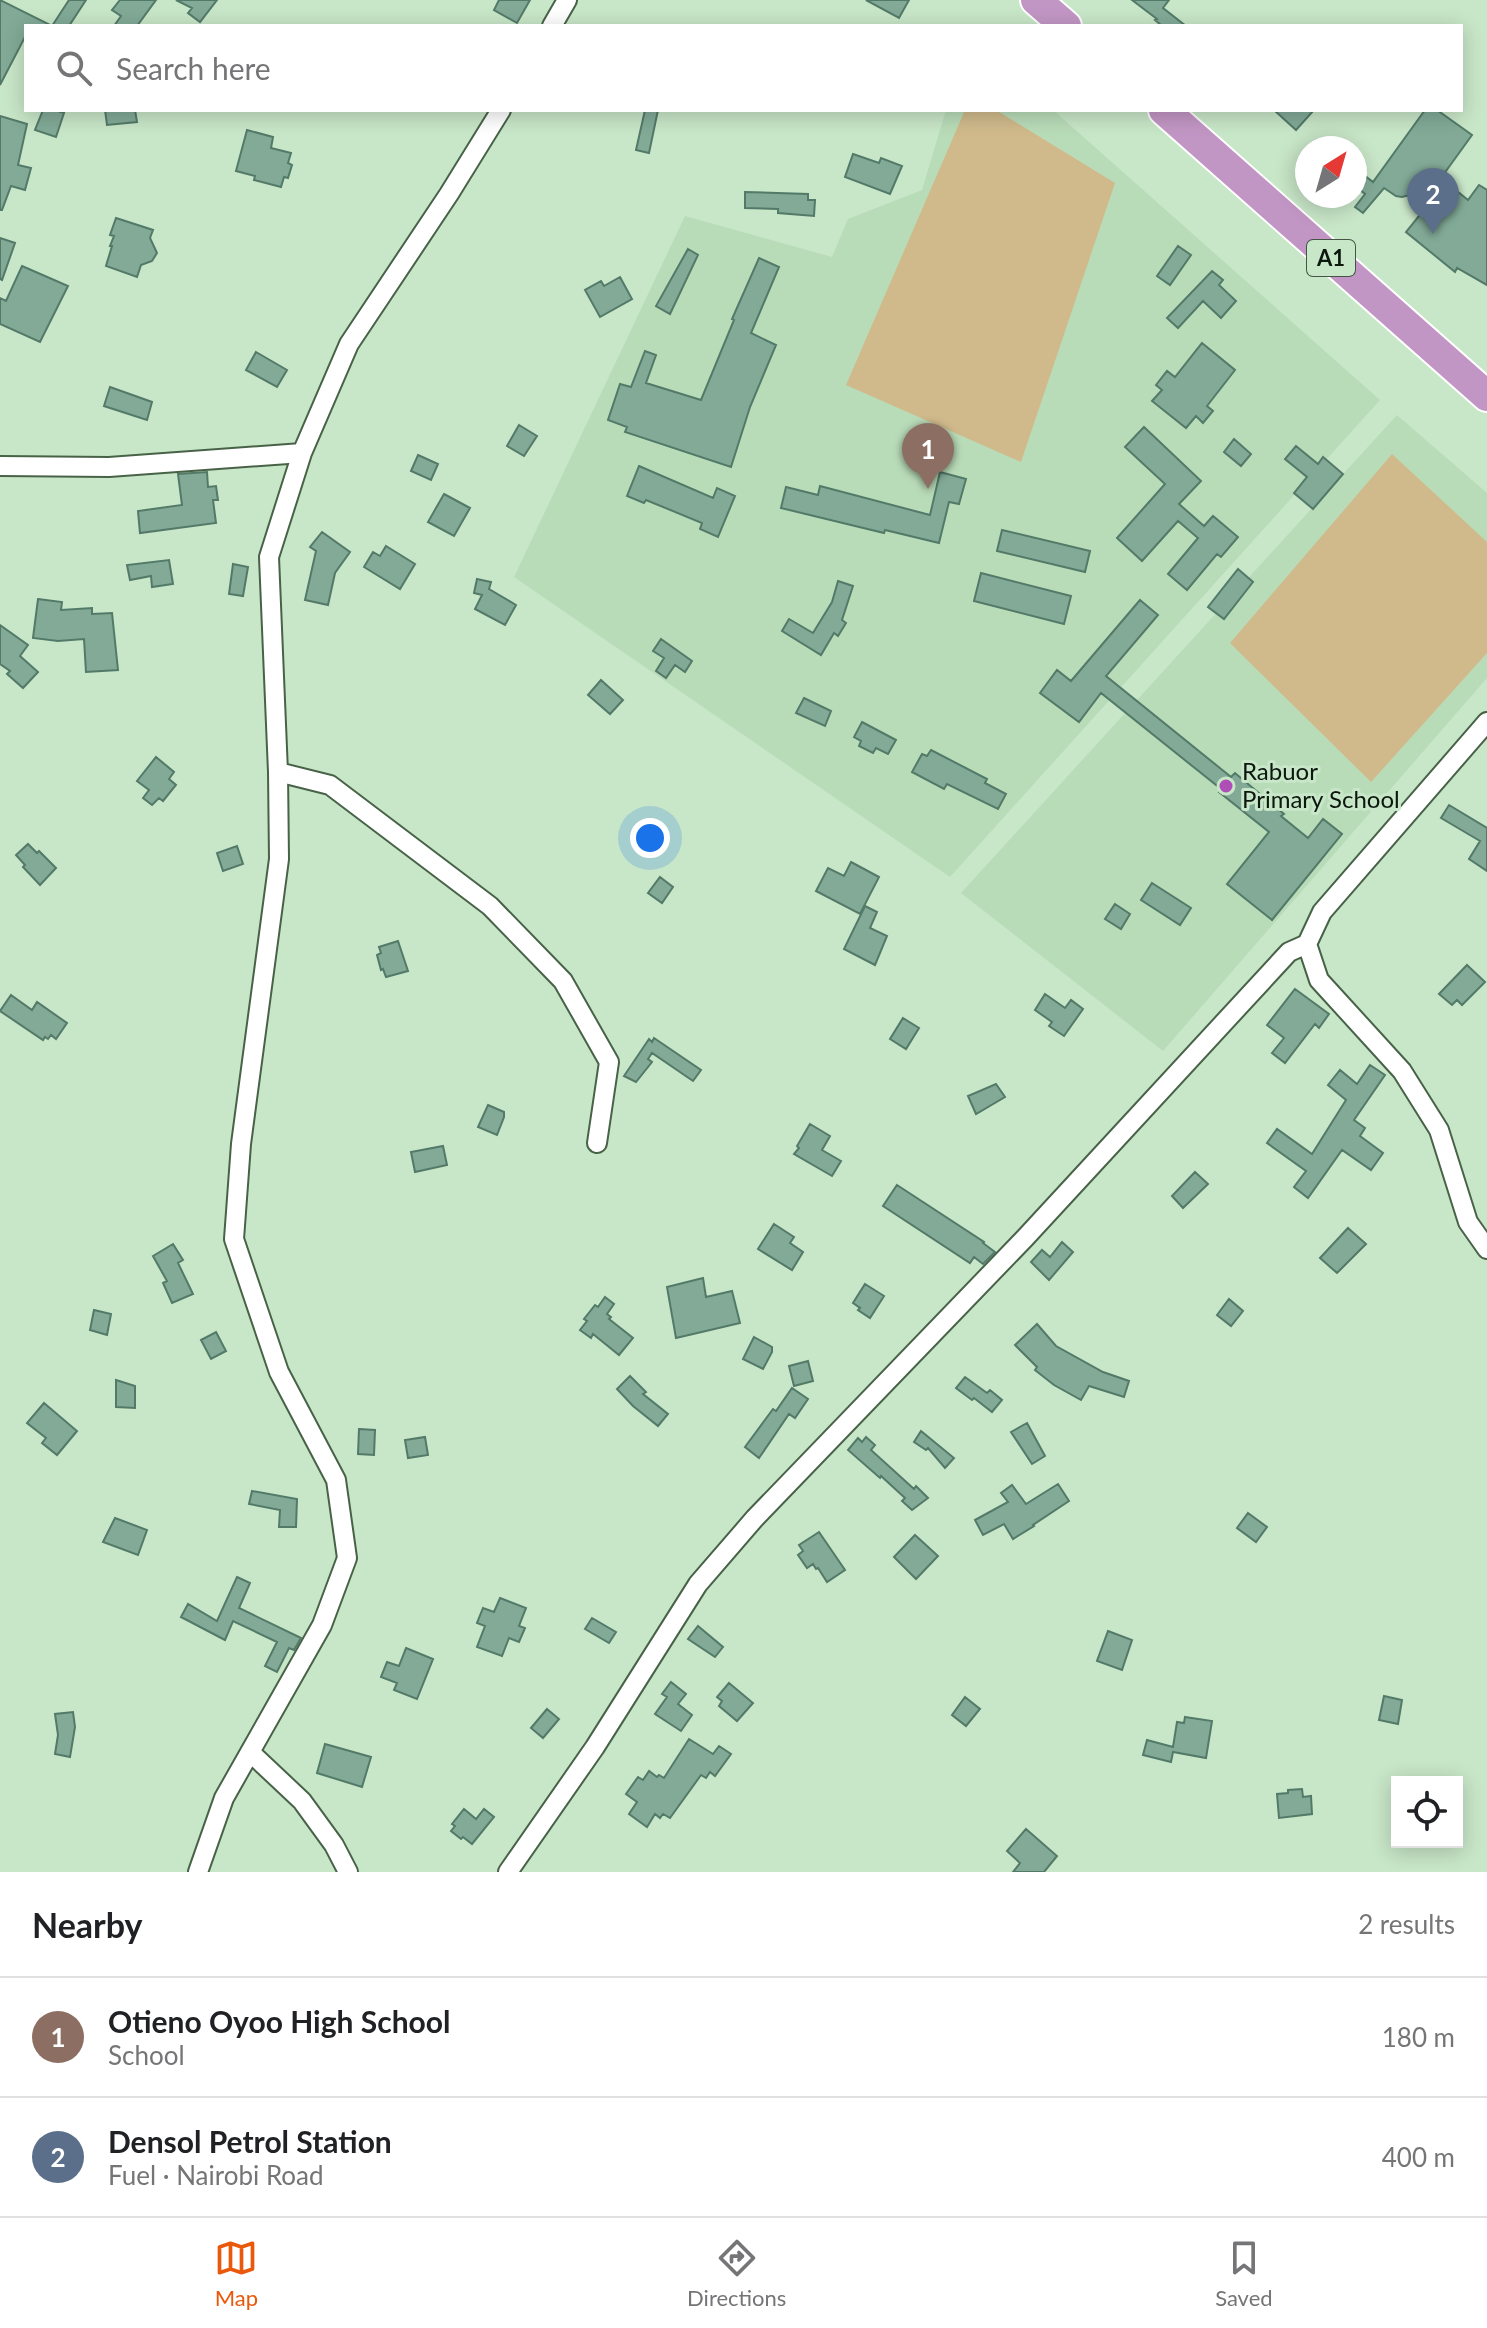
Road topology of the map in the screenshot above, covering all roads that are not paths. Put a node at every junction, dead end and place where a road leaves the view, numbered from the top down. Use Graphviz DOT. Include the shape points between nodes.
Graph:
graph roads {
  1 [pos="567,0"];
  2 [pos="1036,0"];
  3 [pos="553,24"];
  4 [pos="1064,24"];
  5 [pos="500,112"];
  6 [pos="1166,112"];
  7 [pos="1487,396"];
  8 [pos="302,453"];
  9 [pos="0,466"];
  10 [pos="1487,722"];
  11 [pos="278,772"];
  12 [pos="1307,944"];
  13 [pos="597,1143"];
  14 [pos="1487,1249"];
  15 [pos="250,1752"];
  16 [pos="198,1872"];
  17 [pos="348,1872"];
  18 [pos="508,1872"];
  1 -- 3 [label="street"];
  2 -- 4 [label="highway"];
  5 -- 8 [label="street" via="349,344"];
  6 -- 7 [label="highway, A1"];
  8 -- 9 [label="street" via="109,467"];
  8 -- 11 [label="street" via="269,557"];
  10 -- 12 [label="street" via="1322,912"];
  11 -- 13 [label="street" via="330,785 490,906 563,981 609,1062"];
  11 -- 15 [label="street" via="279,859 241,1144 234,1239 279,1372 336,1480 347,1558 322,1625"];
  12 -- 14 [label="street" via="1319,980 1402,1071 1439,1130 1468,1222"];
  12 -- 18 [label="street" via="1289,952 698,1584"];
  15 -- 16 [label="street" via="224,1798"];
  15 -- 17 [label="street" via="302,1801"];
}
